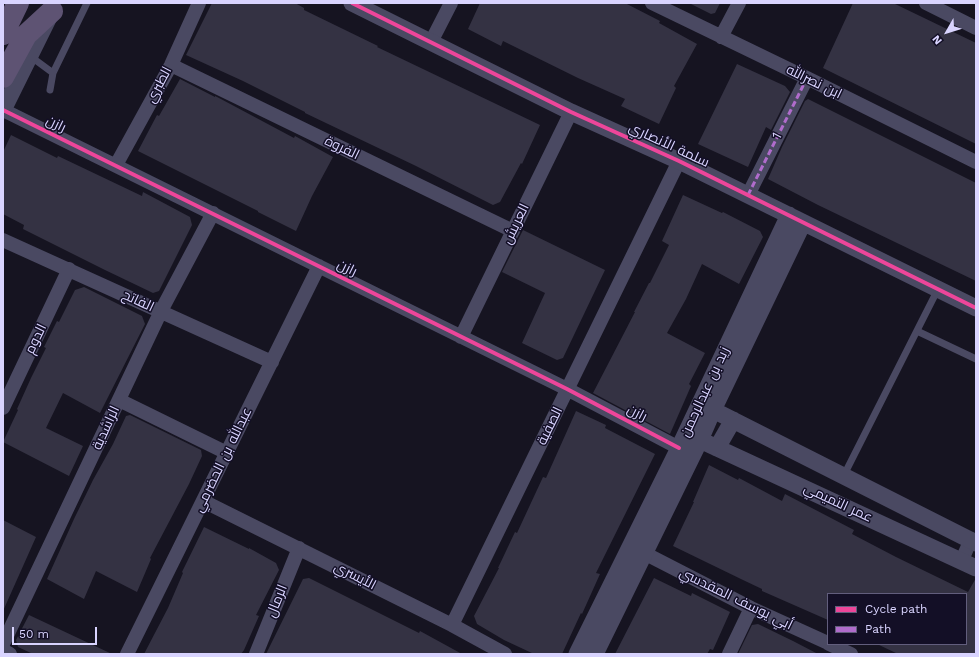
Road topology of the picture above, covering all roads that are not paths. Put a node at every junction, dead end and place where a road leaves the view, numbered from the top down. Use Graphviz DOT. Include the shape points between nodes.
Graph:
graph roads {
  1 [pos="18,3"];
  2 [pos="87,3"];
  3 [pos="199,3"];
  4 [pos="352,3"];
  5 [pos="452,3"];
  6 [pos="652,3"];
  7 [pos="739,3"];
  8 [pos="926,3"];
  9 [pos="54,7"];
  10 [pos="976,28"];
  11 [pos="3,34"];
  12 [pos="721,36"];
  13 [pos="431,42"];
  14 [pos="30,56"];
  15 [pos="171,65"];
  16 [pos="53,73"];
  17 [pos="3,76"];
  18 [pos="807,78"];
  19 [pos="50,90"];
  20 [pos="3,110"];
  21 [pos="570,112"];
  22 [pos="679,161"];
  23 [pos="976,162"];
  24 [pos="116,165"];
  25 [pos="748,195"];
  26 [pos="213,214"];
  27 [pos="796,219"];
  28 [pos="513,231"];
  29 [pos="3,240"];
  30 [pos="319,266"];
  31 [pos="69,269"];
  32 [pos="938,289"];
  33 [pos="976,308"];
  34 [pos="161,311"];
  35 [pos="917,332"];
  36 [pos="461,337"];
  37 [pos="976,359"];
  38 [pos="272,362"];
  39 [pos="567,390"];
  40 [pos="119,400"];
  41 [pos="3,408"];
  42 [pos="713,410"];
  43 [pos="732,420"];
  44 [pos="700,440"];
  45 [pos="679,448"];
  46 [pos="718,448"];
  47 [pos="226,453"];
  48 [pos="844,476"];
  49 [pos="203,501"];
  50 [pos="974,537"];
  51 [pos="299,548"];
  52 [pos="644,552"];
  53 [pos="969,564"];
  54 [pos="752,608"];
  55 [pos="452,625"];
  56 [pos="827,643"];
  57 [pos="3,644"];
  58 [pos="831,645"];
  59 [pos="3,650"];
  60 [pos="10,654"];
  61 [pos="127,654"];
  62 [pos="256,654"];
  63 [pos="505,654"];
  64 [pos="577,654"];
  65 [pos="595,654"];
  66 [pos="729,654"];
  67 [pos="851,654"];
  1 -- 11 [label="main road"];
  2 -- 16 [label="lane"];
  3 -- 15 [label="street, الطبري"];
  4 -- 13 [label="street, سلمة الأنصاري"];
  5 -- 13 [label="street"];
  6 -- 12 [label="street, ابن نصرالله"];
  7 -- 12 [label="street"];
  8 -- 10 [label="street"];
  9 -- 14 [label="street"];
  9 -- 17 [label="main road" via="26,35"];
  12 -- 18 [label="street, ابن نصرالله"];
  13 -- 21 [label="street, سلمة الأنصاري"];
  14 -- 16 [label="lane"];
  14 -- 20 [label="street"];
  15 -- 24 [label="street, الطبري"];
  15 -- 28 [label="street, الفروة"];
  16 -- 19 [label="lane"];
  18 -- 23 [label="street, ابن نصرالله"];
  18 -- 25 [label="street, 1"];
  20 -- 24 [label="street, رازن"];
  21 -- 22 [label="street, سلمة الأنصاري"];
  21 -- 28 [label="street, العريش"];
  22 -- 25 [label="street, سلمة الأنصاري"];
  22 -- 39 [label="street, الصفية"];
  24 -- 26 [label="street, رازن"];
  25 -- 27 [label="street, سلمة الأنصاري"];
  26 -- 30 [label="street, رازن"];
  26 -- 34 [label="street, الراشدية"];
  27 -- 32 [label="street, سلمة الأنصاري"];
  27 -- 42 [label="street, زيد بن عبدالرحمن"];
  27 -- 45 [label="street, زيد بن عبدالرحمن"];
  28 -- 36 [label="street, العريش"];
  29 -- 31 [label="street, الفاتح"];
  30 -- 36 [label="street, رازن"];
  30 -- 38 [label="street, عبدالله بن الحضرمي"];
  31 -- 34 [label="street, الفاتح"];
  31 -- 41 [label="street, الدوم"];
  32 -- 33 [label="street, سلمة الأنصاري"];
  32 -- 35 [label="lane"];
  34 -- 38 [label="street, الفاتح"];
  34 -- 40 [label="street, الراشدية"];
  35 -- 37 [label="lane"];
  35 -- 48 [label="lane"];
  36 -- 39 [label="street, رازن"];
  38 -- 47 [label="street, عبدالله بن الحضرمي"];
  39 -- 45 [label="street, رازن"];
  39 -- 55 [label="street, الصفية"];
  40 -- 47 [label="street"];
  40 -- 57 [label="street, الراشدية"];
  42 -- 43 [label="street"];
  42 -- 44 [label="street, زيد بن عبدالرحمن"];
  43 -- 46 [label="street"];
  43 -- 48 [label="street"];
  44 -- 46 [label="street, عمر التميمي"];
  44 -- 52 [label="street, زيد بن عبدالرحمن"];
  45 -- 64 [label="street, زيد بن عبدالرحمن"];
  46 -- 53 [label="street, عمر التميمي"];
  47 -- 49 [label="street, عبدالله بن الحضرمي"];
  48 -- 50 [label="street"];
  49 -- 51 [label="street, الأيسري"];
  49 -- 61 [label="street, عبدالله بن الحضرمي"];
  50 -- 53 [label="street"];
  51 -- 55 [label="street, الأيسري"];
  51 -- 62 [label="street, الرمال"];
  52 -- 54 [label="street, أبي يوسف المقدسي"];
  52 -- 65 [label="street, زيد بن عبدالرحمن"];
  54 -- 56 [label="street, أبي يوسف المقدسي"];
  54 -- 66 [label="street"];
  55 -- 63 [label="street, الأيسري"];
  58 -- 67 [label="street, أبي يوسف المقدسي"];
  59 -- 60 [label="street"];
}
